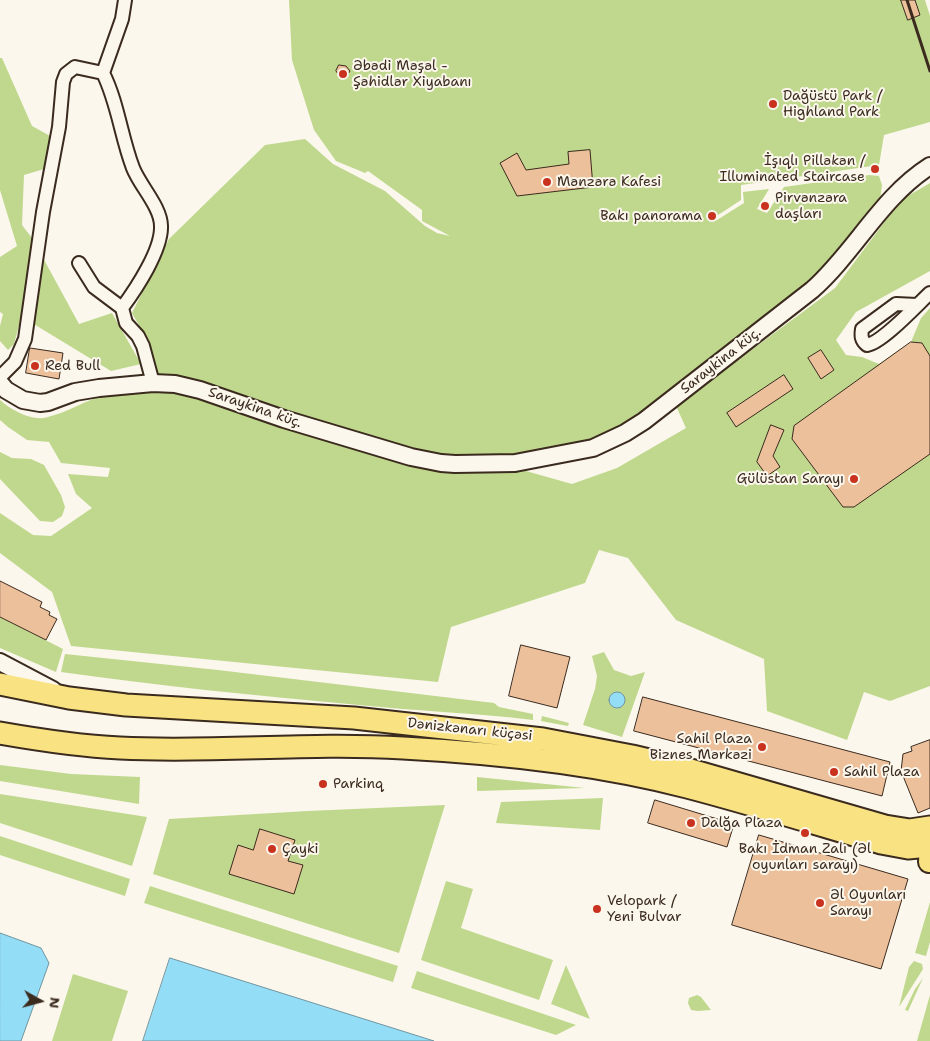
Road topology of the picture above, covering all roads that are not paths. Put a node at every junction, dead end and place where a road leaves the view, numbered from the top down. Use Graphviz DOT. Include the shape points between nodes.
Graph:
graph roads {
  1 [pos="125,0"];
  2 [pos="103,73"];
  3 [pos="930,166"];
  4 [pos="79,263"];
  5 [pos="930,293"];
  6 [pos="917,305"];
  7 [pos="122,308"];
  8 [pos="0,376"];
  9 [pos="0,383"];
  10 [pos="153,383"];
  11 [pos="0,662"];
  12 [pos="0,684"];
  13 [pos="69,698"];
  14 [pos="0,733"];
  15 [pos="930,827"];
  16 [pos="927,849"];
  1 -- 2 [label="street" via="122,19"];
  2 -- 7 [label="street" via="112,90 133,167 160,215 161,226 157,245"];
  2 -- 8 [label="street" via="75,68 66,74 63,82 25,339 15,362"];
  3 -- 10 [label="street, Saraykina küç." via="891,199 821,283 644,421 593,448 515,463 428,461 284,419 200,390"];
  4 -- 7 [label="street" via="94,287"];
  5 -- 6 [label="street"];
  7 -- 10 [label="street" via="126,323 143,346"];
  9 -- 10 [label="street, Saraykina küç." via="23,400 40,403 86,390"];
  11 -- 13 [label="street"];
  12 -- 13 [label="highway, Dənizkənarı küçəsi"];
  13 -- 15 [label="highway, Dənizkənarı küçəsi" via="126,705 354,718 543,739 691,770 886,826 910,830"];
  14 -- 16 [label="highway, Dənizkənarı küçəsi" via="122,748 362,746 539,760 686,786 881,843"];
}
